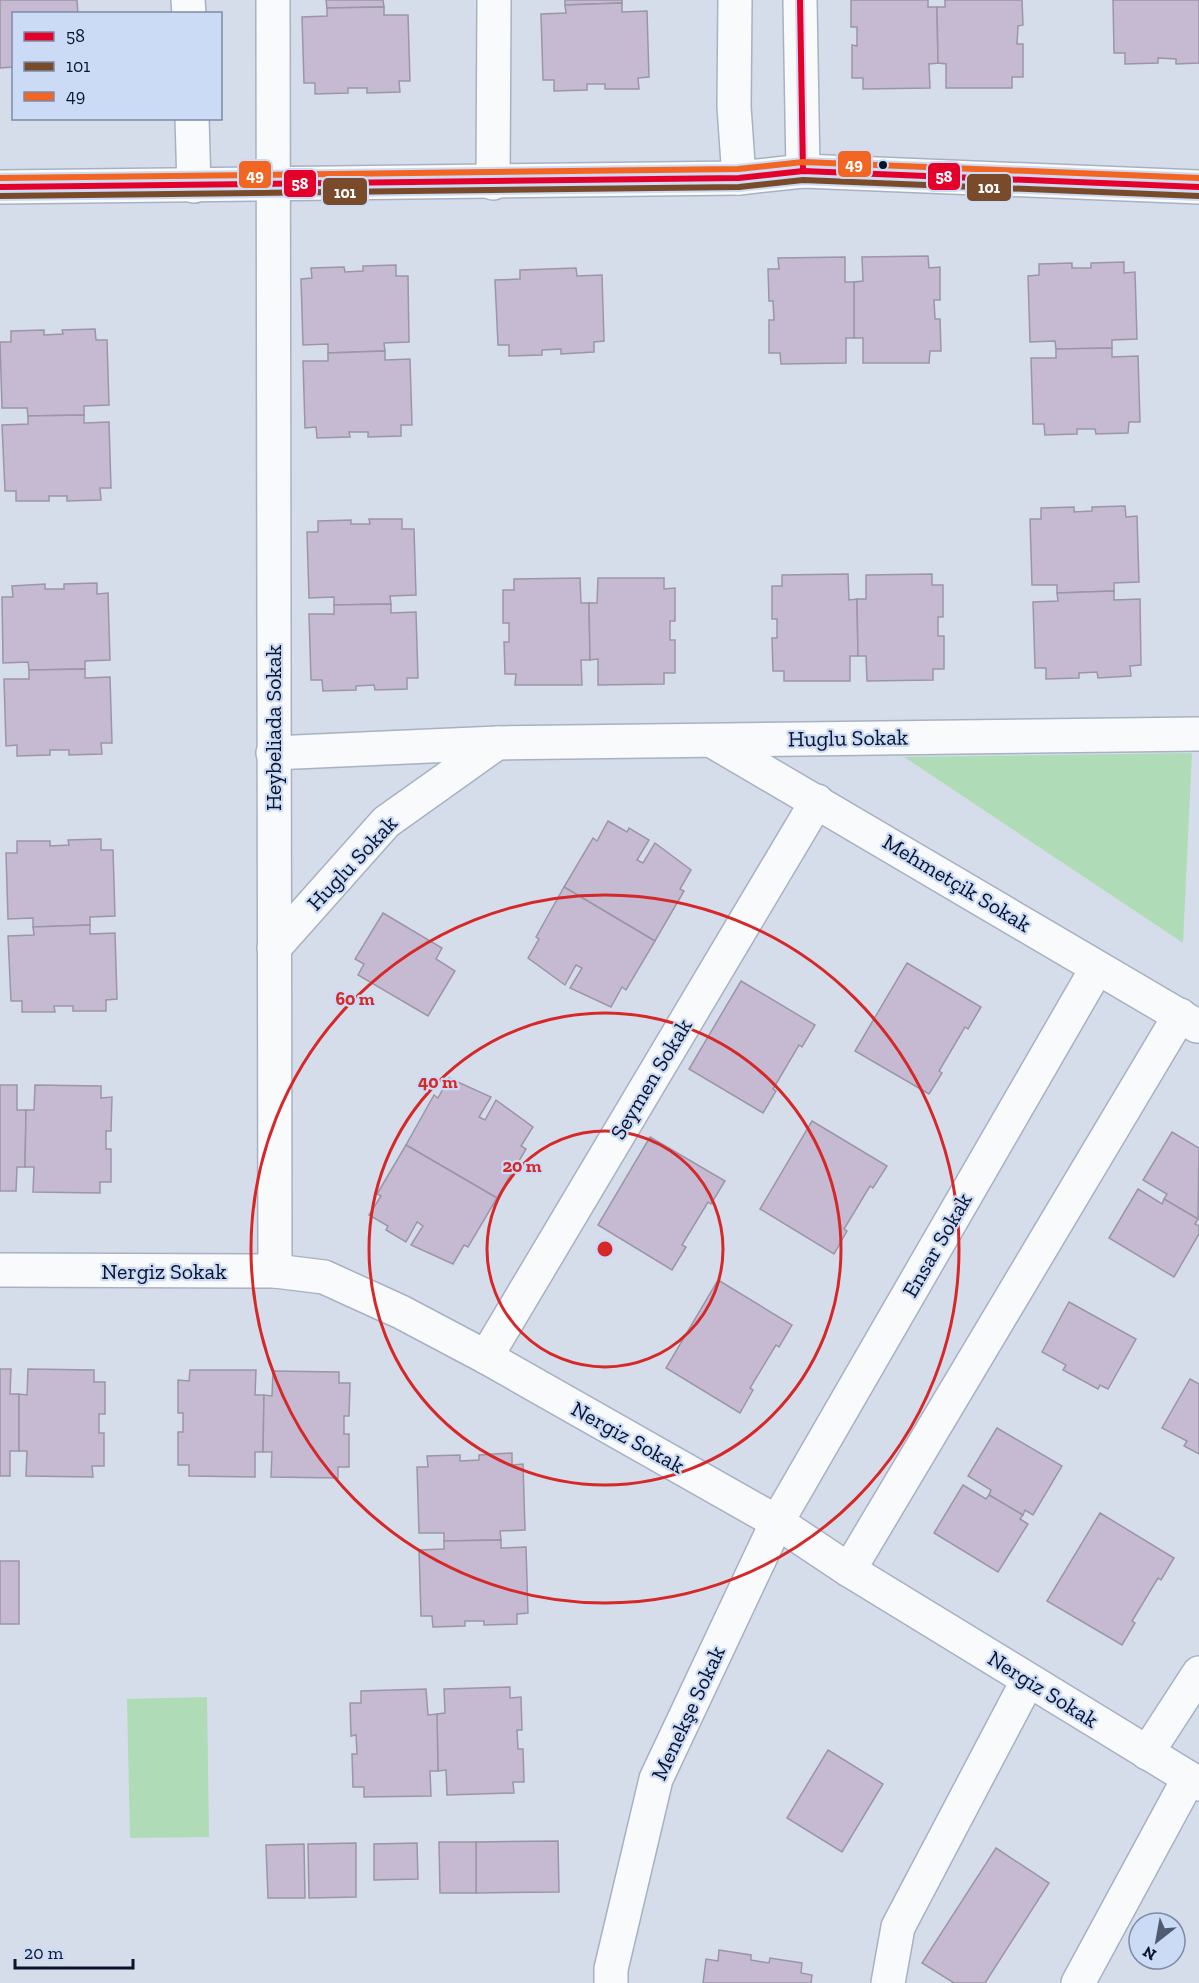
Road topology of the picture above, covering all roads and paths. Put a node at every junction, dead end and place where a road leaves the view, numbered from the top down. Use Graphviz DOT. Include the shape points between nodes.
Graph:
graph roads {
  1 [pos="273,0"];
  2 [pos="494,0"];
  3 [pos="735,0"];
  4 [pos="800,0"];
  5 [pos="192,120"];
  6 [pos="803,171"];
  7 [pos="739,178"];
  8 [pos="493,183"];
  9 [pos="194,186"];
  10 [pos="275,186"];
  11 [pos="1199,186"];
  12 [pos="0,187"];
  13 [pos="1199,734"];
  14 [pos="714,742"];
  15 [pos="497,743"];
  16 [pos="273,753"];
  17 [pos="817,801"];
  18 [pos="274,948"];
  19 [pos="1097,968"];
  20 [pos="1190,1021"];
  21 [pos="0,1270"];
  22 [pos="275,1271"];
  23 [pos="486,1357"];
  24 [pos="777,1522"];
  25 [pos="849,1570"];
  26 [pos="1199,1673"];
  27 [pos="1028,1680"];
  28 [pos="1147,1753"];
  29 [pos="1194,1781"];
  30 [pos="611,1983"];
  31 [pos="888,1983"];
  32 [pos="1078,1983"];
  1 -- 10 [label="street, Heybeliada Sokak"];
  2 -- 8 [label="street"];
  3 -- 7 [label="street" via="734,107"];
  4 -- 6 [label="street"];
  5 -- 9 [label="street"];
  6 -- 7 [label="street"];
  6 -- 11 [label="street"];
  7 -- 8 [label="street"];
  8 -- 10 [label="street"];
  9 -- 10 [label="street"];
  9 -- 12 [label="street"];
  10 -- 16 [label="street, Heybeliada Sokak"];
  13 -- 14 [label="street, Huglu Sokak"];
  14 -- 15 [label="street, Huglu Sokak"];
  14 -- 17 [label="street, Mehmetçik Sokak"];
  15 -- 16 [label="street, Huglu Sokak"];
  15 -- 18 [label="street, Huglu Sokak" via="386,822"];
  16 -- 18 [label="street, Heybeliada Sokak"];
  17 -- 19 [label="street, Mehmetçik Sokak"];
  17 -- 23 [label="street, Seymen Sokak"];
  18 -- 22 [label="street, Heybeliada Sokak"];
  19 -- 20 [label="street, Mehmetçik Sokak"];
  19 -- 24 [label="street, Ensar Sokak"];
  20 -- 25 [label="street"];
  21 -- 22 [label="street, Nergiz Sokak"];
  22 -- 23 [label="street, Nergiz Sokak" via="324,1277"];
  23 -- 24 [label="street, Nergiz Sokak"];
  24 -- 25 [label="street, Nergiz Sokak"];
  24 -- 30 [label="street, Menekşe Sokak" via="656,1779 611,1969"];
  25 -- 27 [label="street, Nergiz Sokak"];
  26 -- 28 [label="street"];
  27 -- 28 [label="street, Nergiz Sokak"];
  27 -- 31 [label="street" via="898,1927"];
  28 -- 29 [label="street, Nergiz Sokak"];
  29 -- 32 [label="street"];
}
